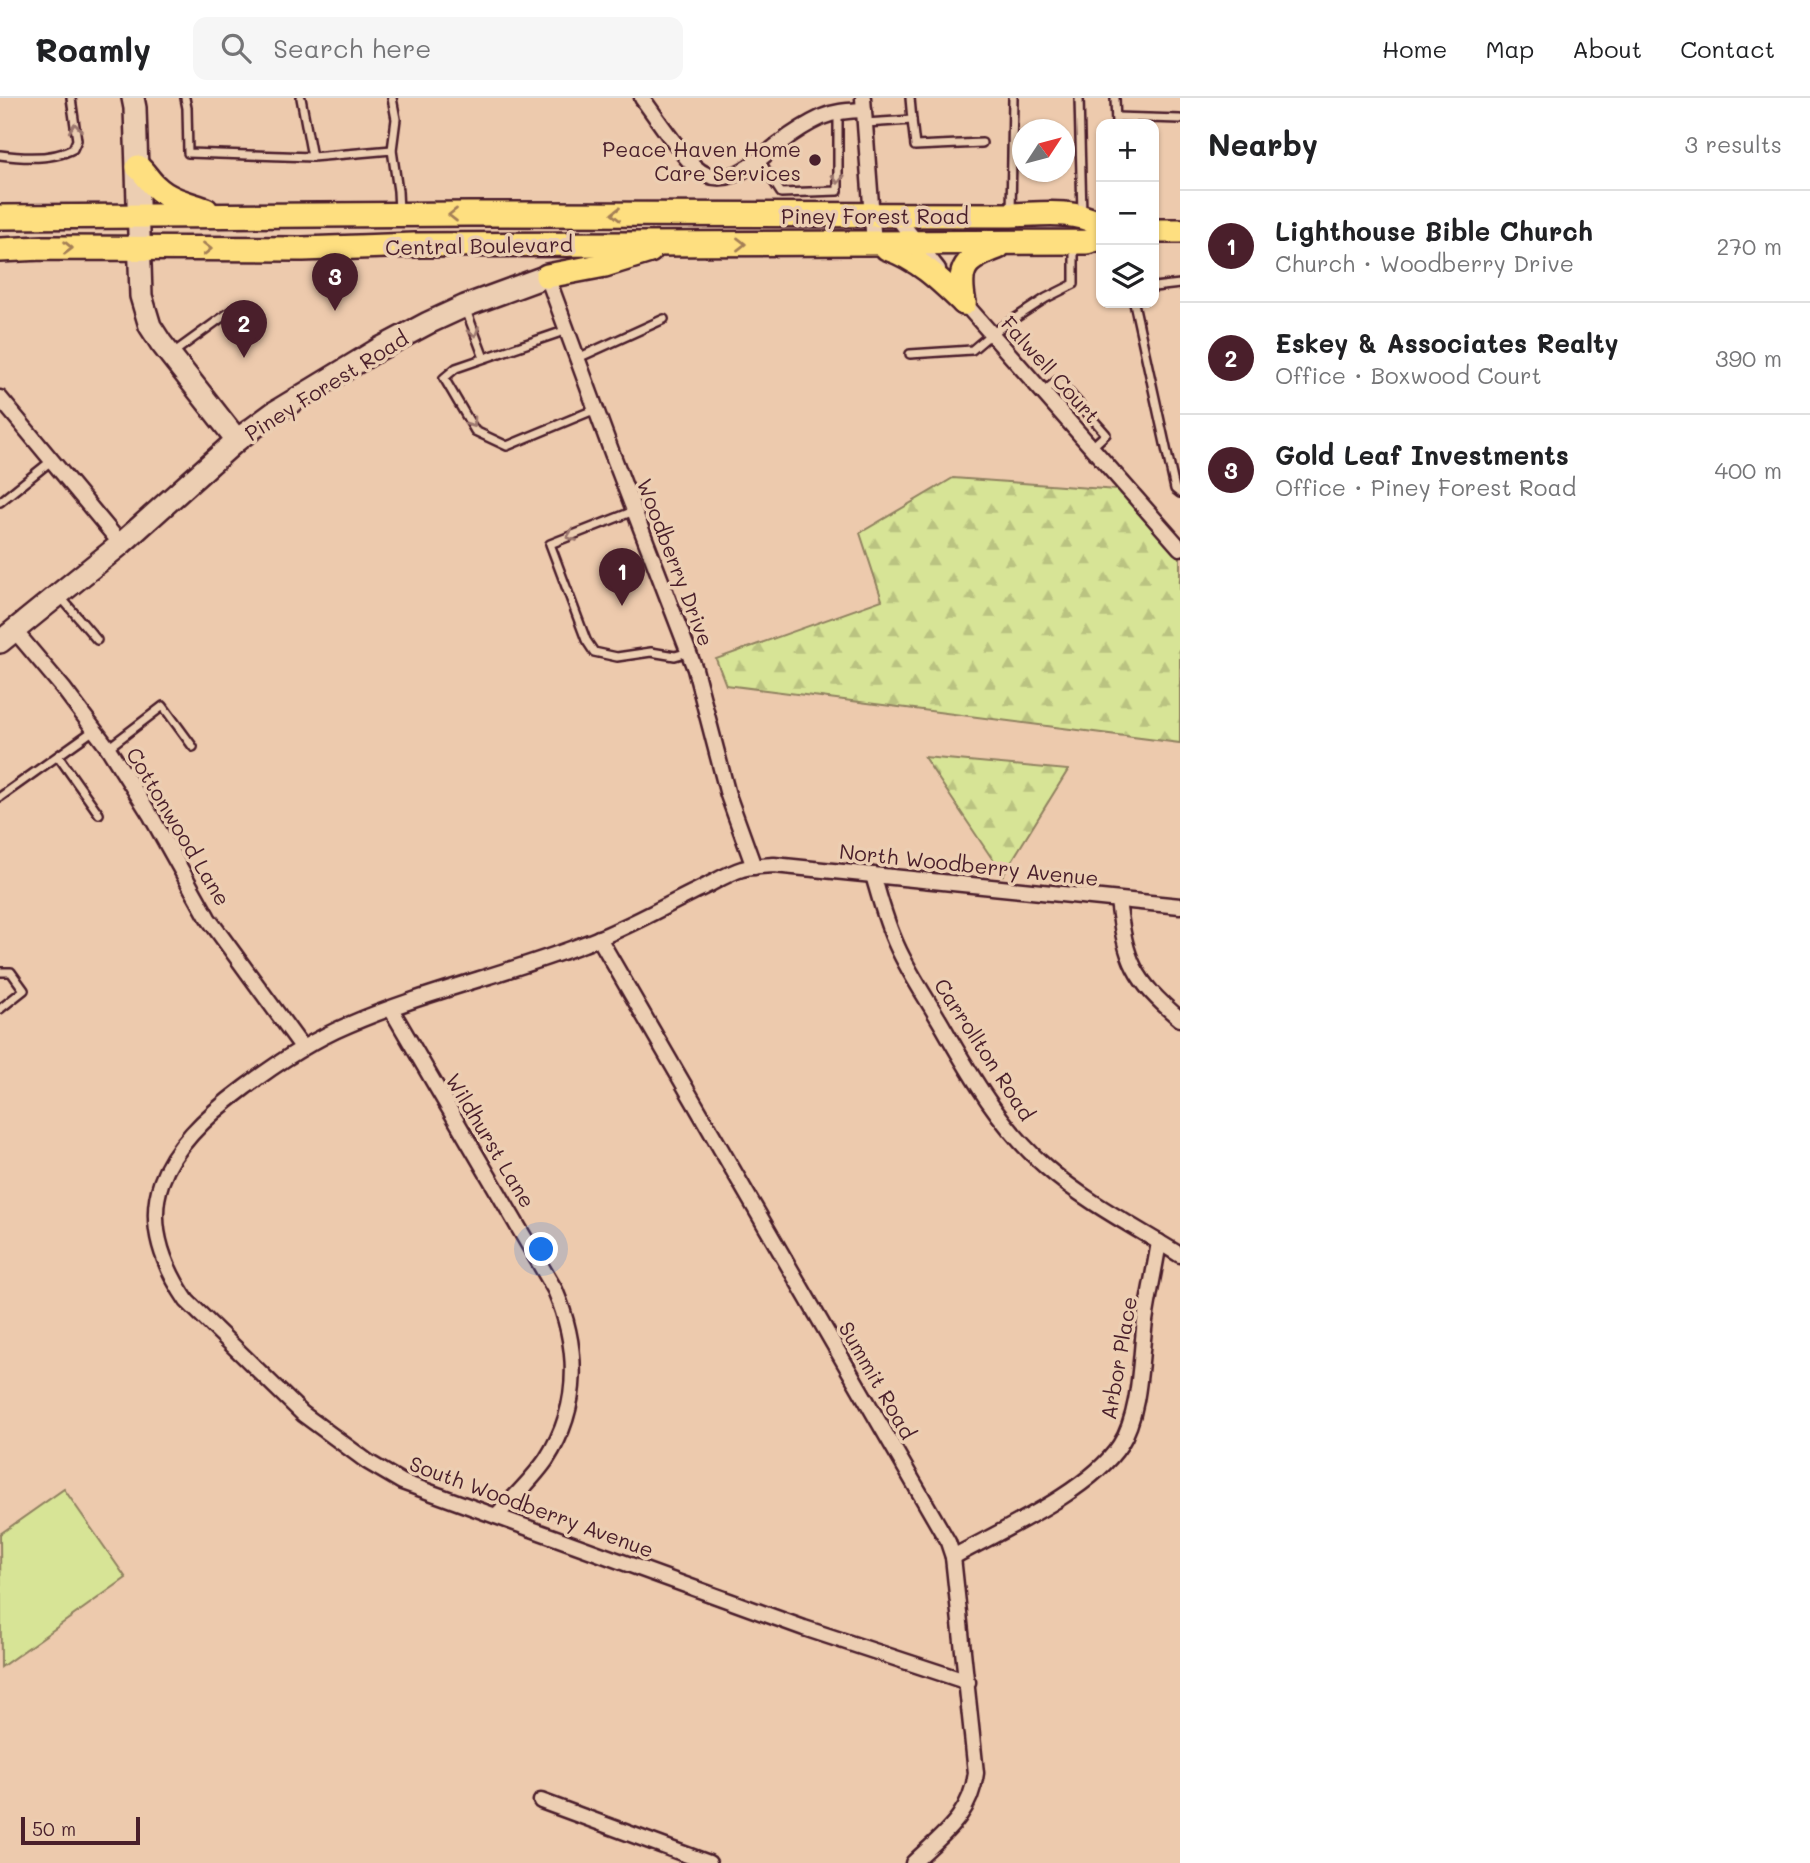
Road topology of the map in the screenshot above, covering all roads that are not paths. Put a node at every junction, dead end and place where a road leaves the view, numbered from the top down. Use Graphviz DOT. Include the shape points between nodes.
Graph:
graph roads {
  1 [pos="71,98"];
  2 [pos="133,98"];
  3 [pos="185,98"];
  4 [pos="301,98"];
  5 [pos="392,98"];
  6 [pos="642,98"];
  7 [pos="910,98"];
  8 [pos="1013,98"];
  9 [pos="1079,98"];
  10 [pos="1115,98"];
  11 [pos="864,110"];
  12 [pos="838,111"];
  13 [pos="1116,119"];
  14 [pos="1180,119"];
  15 [pos="912,120"];
  16 [pos="1159,120"];
  17 [pos="982,143"];
  18 [pos="392,150"];
  19 [pos="0,155"];
  20 [pos="312,157"];
  21 [pos="759,159"];
  22 [pos="138,166"];
  23 [pos="1056,213"];
  24 [pos="399,215"];
  25 [pos="521,215"];
  26 [pos="871,215"];
  27 [pos="895,215"];
  28 [pos="1011,215"];
  29 [pos="223,216"];
  30 [pos="0,217"];
  31 [pos="137,217"];
  32 [pos="1092,219"];
  33 [pos="1180,231"];
  34 [pos="1159,232"];
  35 [pos="1096,239"];
  36 [pos="1074,242"];
  37 [pos="1009,243"];
  38 [pos="673,244"];
  39 [pos="874,244"];
  40 [pos="138,249"];
  41 [pos="0,250"];
  42 [pos="929,250"];
  43 [pos="547,276"];
  44 [pos="1180,284"];
  45 [pos="1159,286"];
  46 [pos="964,303"];
  47 [pos="465,306"];
  48 [pos="235,307"];
  49 [pos="1135,308"];
  50 [pos="664,320"];
  51 [pos="568,330"];
  52 [pos="991,334"];
  53 [pos="910,354"];
  54 [pos="170,355"];
  55 [pos="484,358"];
  56 [pos="578,358"];
  57 [pos="0,398"];
  58 [pos="596,409"];
  59 [pos="237,440"];
  60 [pos="52,460"];
  61 [pos="1180,493"];
  62 [pos="0,502"];
  63 [pos="635,511"];
  64 [pos="1178,542"];
  65 [pos="121,544"];
  66 [pos="59,594"];
  67 [pos="7,636"];
  68 [pos="97,640"];
  69 [pos="689,652"];
  70 [pos="95,730"];
  71 [pos="193,747"];
  72 [pos="108,748"];
  73 [pos="58,756"];
  74 [pos="0,797"];
  75 [pos="99,814"];
  76 [pos="754,867"];
  77 [pos="873,875"];
  78 [pos="1118,901"];
  79 [pos="1180,906"];
  80 [pos="599,938"];
  81 [pos="0,972"];
  82 [pos="0,1009"];
  83 [pos="391,1009"];
  84 [pos="1180,1019"];
  85 [pos="302,1047"];
  86 [pos="1159,1242"];
  87 [pos="1180,1255"];
  88 [pos="496,1516"];
  89 [pos="953,1557"];
  90 [pos="968,1682"];
  91 [pos="541,1801"];
  92 [pos="709,1863"];
  93 [pos="913,1863"];
  19 -- 1 [label="lane, one-way" via="25,157 73,149 77,140"];
  2 -- 22 [label="main road"];
  3 -- 20 [label="lane" via="188,153"];
  4 -- 20 [label="lane"];
  5 -- 18 [label="lane" via="396,119"];
  6 -- 21 [label="street" via="704,173 727,177"];
  7 -- 15 [label="lane"];
  8 -- 28 [label="lane"];
  9 -- 32 [label="lane"];
  10 -- 13 [label="lane"];
  11 -- 12 [label="street"];
  11 -- 15 [label="lane"];
  11 -- 26 [label="street"];
  12 -- 21 [label="street" via="802,128"];
  12 -- 21 [label="lane, one-way" via="838,191 781,192"];
  14 -- 16 [label="lane"];
  15 -- 17 [label="lane" via="915,146"];
  18 -- 20 [label="lane"];
  18 -- 24 [label="lane"];
  22 -- 29 [label="main road" via="168,196"];
  22 -- 31 [label="main road"];
  23 -- 28 [label="main road, Piney Forest Road"];
  23 -- 32 [label="main road, Piney Forest Road"];
  23 -- 42 [label="main road" via="1042,225 956,226 942,233"];
  25 -- 24 [label="main road, Central Boulevard, one-way"];
  24 -- 29 [label="main road, Central Boulevard"];
  26 -- 25 [label="main road, Piney Forest Road, one-way"];
  26 -- 27 [label="main road, Piney Forest Road"];
  26 -- 39 [label="street"];
  27 -- 28 [label="main road, Piney Forest Road"];
  27 -- 42 [label="street, Falwell Court"];
  29 -- 31 [label="main road, Central Boulevard"];
  30 -- 31 [label="main road, Central Boulevard"];
  31 -- 40 [label="main road"];
  33 -- 34 [label="main road"];
  35 -- 36 [label="main road, Piney Forest Road"];
  36 -- 37 [label="main road, Piney Forest Road"];
  36 -- 52 [label="lane" via="1074,284"];
  37 -- 42 [label="main road, Piney Forest Road"];
  37 -- 46 [label="main road" via="972,259 963,269"];
  38 -- 39 [label="main road, Central Boulevard, one-way"];
  40 -- 38 [label="main road, Central Boulevard, one-way"];
  38 -- 43 [label="main road" via="605,265"];
  39 -- 42 [label="main road, Piney Forest Road"];
  39 -- 46 [label="main road" via="906,254 931,270"];
  41 -- 40 [label="main road, Central Boulevard, one-way"];
  40 -- 54 [label="main road" via="144,308"];
  42 -- 46 [label="street, Falwell Court"];
  43 -- 47 [label="main road, Piney Forest Road"];
  43 -- 51 [label="street, Woodberry Drive"];
  44 -- 45 [label="lane"];
  46 -- 52 [label="street, Falwell Court"];
  47 -- 55 [label="lane, one-way"];
  47 -- 59 [label="main road, Piney Forest Road" via="379,349"];
  48 -- 54 [label="lane"];
  49 -- 61 [label="lane" via="1175,489"];
  50 -- 56 [label="lane"];
  51 -- 55 [label="lane"];
  51 -- 56 [label="street, Woodberry Drive"];
  52 -- 53 [label="lane" via="972,350"];
  52 -- 64 [label="street, Falwell Court"];
  54 -- 59 [label="main road"];
  55 -- 58 [label="lane, one-way" via="456,368 444,379 475,431 507,446"];
  56 -- 58 [label="street, Woodberry Drive"];
  57 -- 60 [label="street"];
  58 -- 63 [label="street, Woodberry Drive"];
  59 -- 65 [label="main road, Piney Forest Road"];
  60 -- 62 [label="lane"];
  60 -- 65 [label="street"];
  63 -- 69 [label="street, Woodberry Drive"];
  63 -- 69 [label="lane, one-way" via="550,544 586,640 594,652 617,657"];
  65 -- 66 [label="main road, Piney Forest Road"];
  66 -- 67 [label="main road, Piney Forest Road"];
  66 -- 68 [label="lane"];
  67 -- 70 [label="street, Cottonwood Lane"];
  69 -- 76 [label="street, Woodberry Drive" via="728,795"];
  70 -- 72 [label="street, Cottonwood Lane"];
  70 -- 73 [label="lane"];
  71 -- 72 [label="lane" via="163,706"];
  72 -- 85 [label="street, Cottonwood Lane" via="208,918"];
  73 -- 74 [label="lane"];
  73 -- 75 [label="lane"];
  76 -- 77 [label="street, North Woodberry Avenue"];
  76 -- 80 [label="street, South Woodberry Avenue" via="739,870"];
  77 -- 78 [label="street, North Woodberry Avenue"];
  77 -- 86 [label="street, Carrollton Road" via="898,948 994,1110 1017,1139 1074,1189"];
  78 -- 79 [label="street, North Woodberry Avenue"];
  78 -- 84 [label="street" via="1130,961 1153,996"];
  80 -- 83 [label="street, South Woodberry Avenue"];
  80 -- 89 [label="street, Summit Road"];
  81 -- 82 [label="lane" via="11,972 24,990"];
  83 -- 85 [label="street, South Woodberry Avenue"];
  83 -- 88 [label="street, Wildhurst Lane" via="555,1290 572,1340 572,1396 559,1438 545,1461"];
  85 -- 88 [label="street, South Woodberry Avenue" via="222,1104 177,1149 155,1214 162,1256 173,1281 195,1310 331,1437 402,1482"];
  86 -- 87 [label="street, Carrollton Road"];
  86 -- 89 [label="street, Arbor Place" via="1137,1392 1122,1443 1102,1466 1062,1496"];
  88 -- 90 [label="street, South Woodberry Avenue"];
  89 -- 90 [label="street, Summit Road"];
  90 -- 93 [label="street, Summit Road" via="976,1773 973,1790 960,1817"];
  91 -- 92 [label="street"];
}
